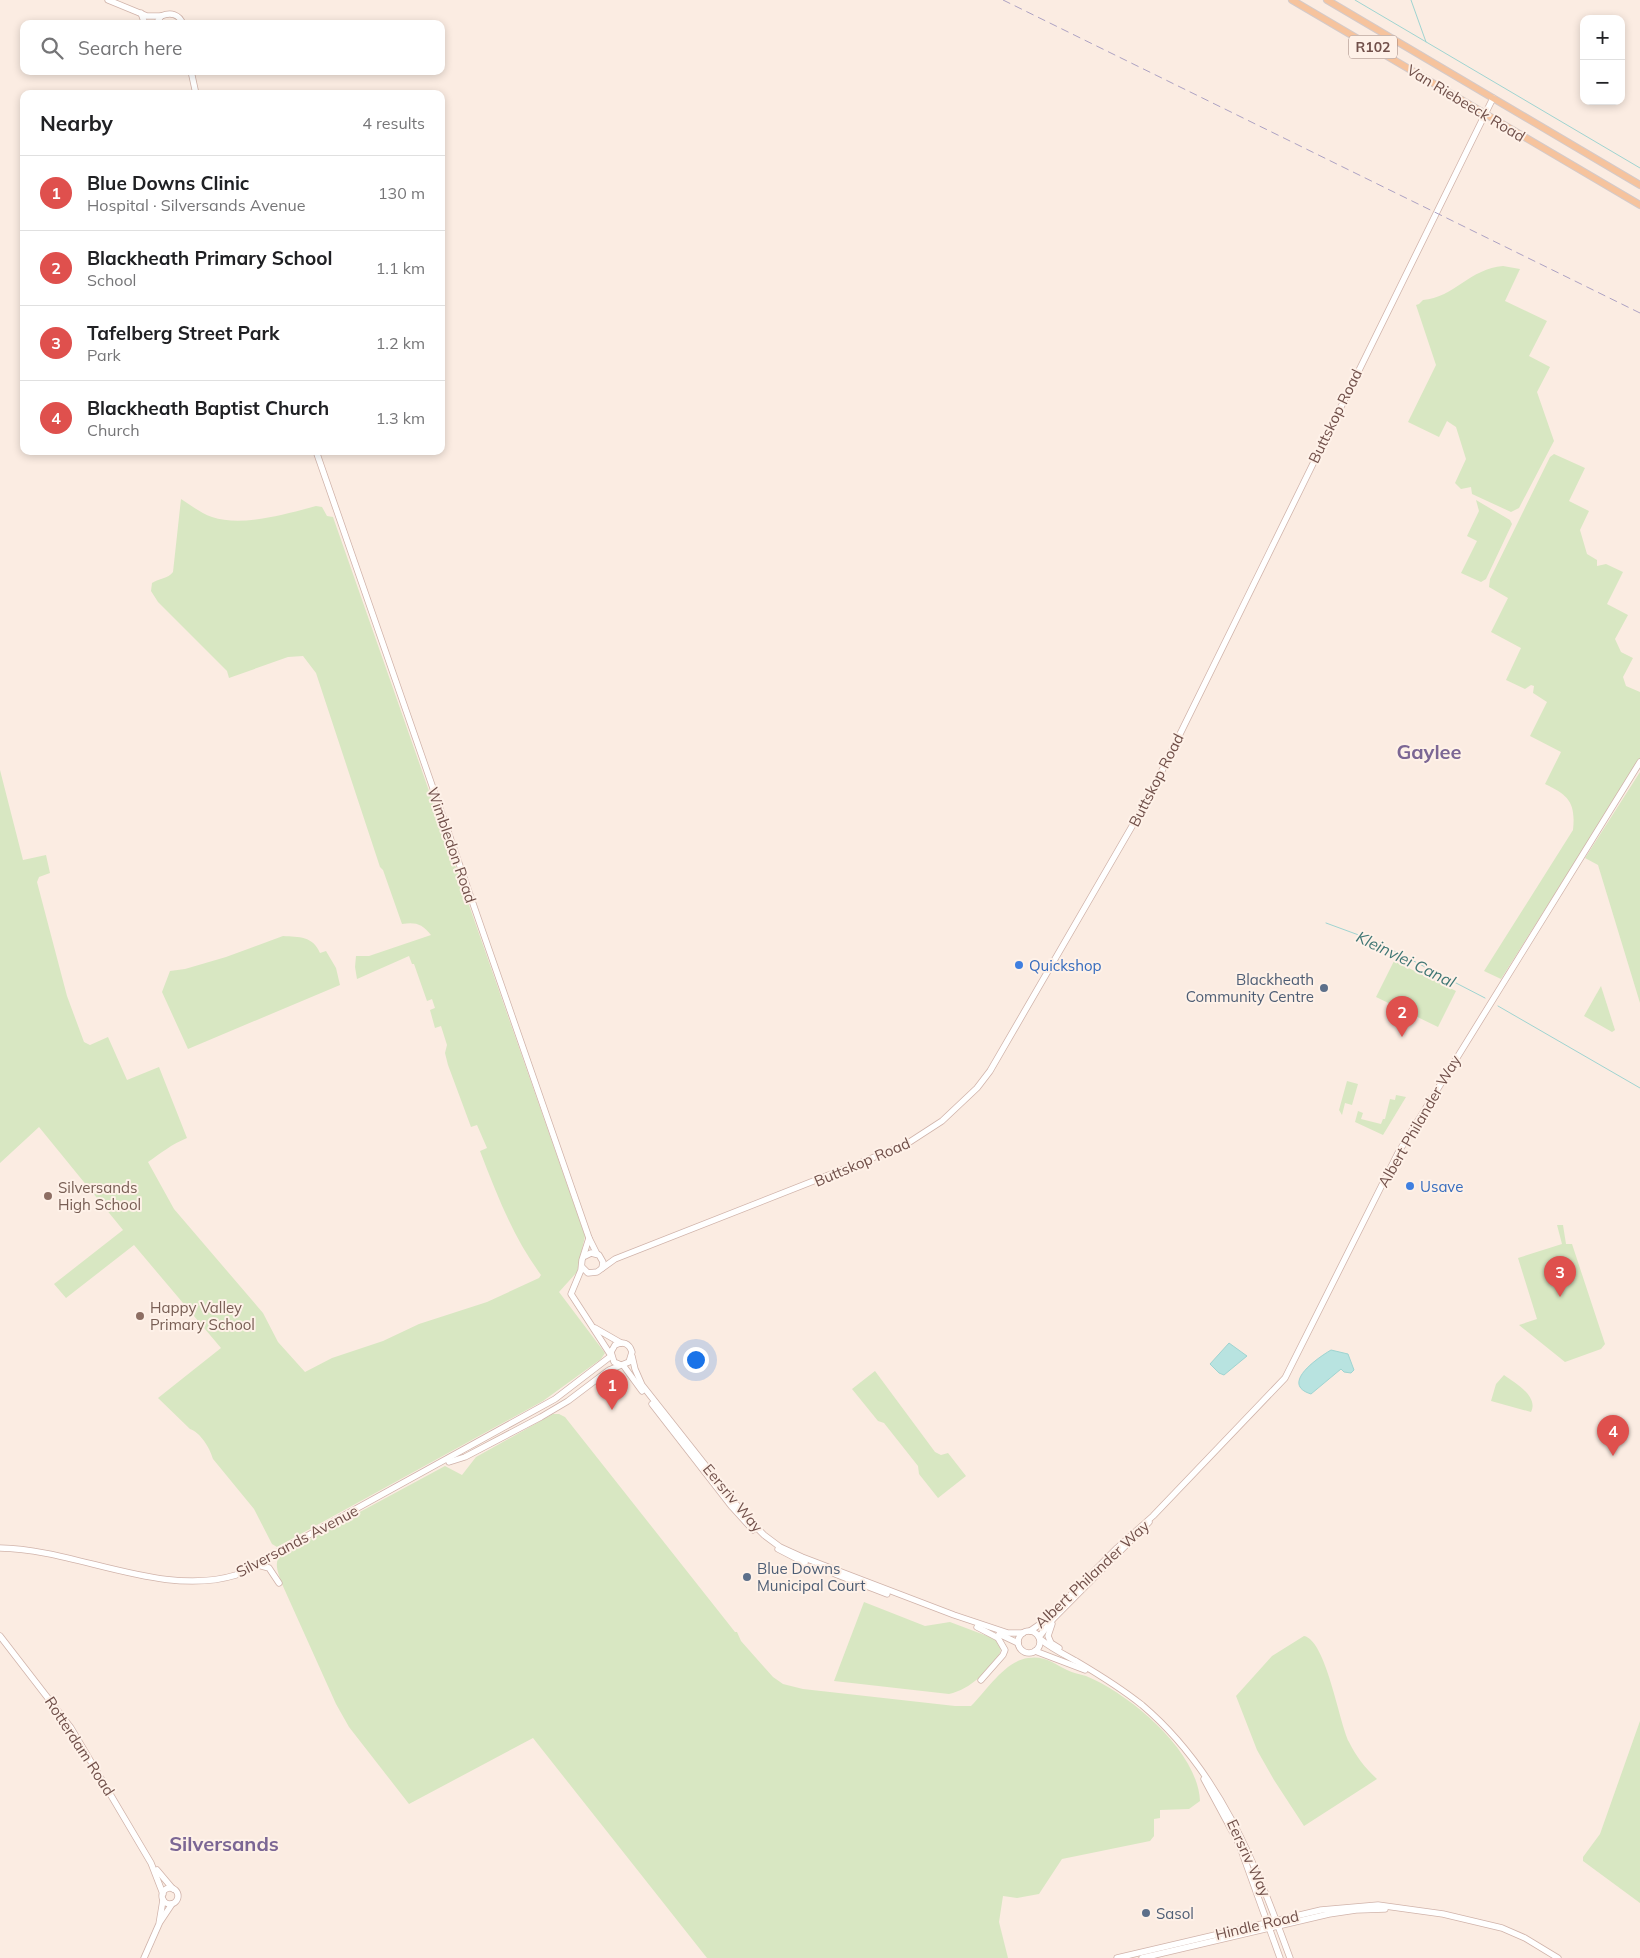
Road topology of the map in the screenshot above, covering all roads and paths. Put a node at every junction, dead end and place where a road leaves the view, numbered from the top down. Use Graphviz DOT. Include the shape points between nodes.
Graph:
graph roads {
  1 [pos="108,0"];
  2 [pos="1292,0"];
  3 [pos="1327,0"];
  4 [pos="144,14"];
  5 [pos="161,16"];
  6 [pos="145,20"];
  7 [pos="151,20"];
  8 [pos="158,20"];
  9 [pos="180,20"];
  10 [pos="192,75"];
  11 [pos="195,90"];
  12 [pos="1493,98"];
  13 [pos="1484,114"];
  14 [pos="1640,184"];
  15 [pos="1640,205"];
  16 [pos="317,455"];
  17 [pos="1640,762"];
  18 [pos="589,1238"];
  19 [pos="585,1256"];
  20 [pos="599,1256"];
  21 [pos="615,1259"];
  22 [pos="582,1267"];
  23 [pos="602,1268"];
  24 [pos="591,1274"];
  25 [pos="574,1284"];
  26 [pos="593,1326"];
  27 [pos="622,1343"];
  28 [pos="611,1355"];
  29 [pos="632,1356"];
  30 [pos="622,1365"];
  31 [pos="438,1466"];
  32 [pos="1153,1516"];
  33 [pos="0,1548"];
  34 [pos="256,1565"];
  35 [pos="279,1583"];
  36 [pos="1063,1611"];
  37 [pos="977,1627"];
  38 [pos="1030,1631"];
  39 [pos="1023,1632"];
  40 [pos="0,1636"];
  41 [pos="1039,1638"];
  42 [pos="1018,1643"];
  43 [pos="1035,1651"];
  44 [pos="1085,1666"];
  45 [pos="1092,1672"];
  46 [pos="981,1680"];
  47 [pos="1196,1764"];
  48 [pos="150,1863"];
  49 [pos="173,1889"];
  50 [pos="163,1897"];
  51 [pos="172,1904"];
  52 [pos="1277,1923"];
  53 [pos="159,1924"];
  54 [pos="1268,1925"];
  55 [pos="144,1958"];
  56 [pos="1117,1958"];
  57 [pos="1142,1958"];
  58 [pos="1280,1958"];
  59 [pos="1290,1958"];
  60 [pos="1558,1958"];
  1 -- 4 [label="street"];
  2 -- 13 [label="main road, Van Riebeeck Road / R102"];
  3 -- 12 [label="main road, Van Riebeeck Road / R102"];
  4 -- 5 [label="street"];
  4 -- 6 [label="street"];
  4 -- 7 [label="street"];
  5 -- 8 [label="street"];
  5 -- 9 [label="street" via="176,15"];
  10 -- 11 [label="street"];
  12 -- 13 [label="street, Buttskop Road"];
  12 -- 14 [label="main road, Van Riebeeck Road / R102"];
  13 -- 15 [label="main road, Van Riebeeck Road / R102"];
  13 -- 21 [label="street, Buttskop Road" via="1149,797 1020,1022 977,1088 942,1121 893,1151"];
  16 -- 18 [label="street, Wimbledon Road"];
  17 -- 32 [label="street, Albert Philander Way" via="1398,1153 1285,1378"];
  18 -- 19 [label="street"];
  18 -- 20 [label="street, Wimbledon Road"];
  19 -- 20 [label="street" via="591,1253"];
  19 -- 22 [label="street"];
  20 -- 21 [label="street, Buttskop Road"];
  20 -- 23 [label="street"];
  21 -- 23 [label="street, Buttskop Road"];
  22 -- 24 [label="street"];
  22 -- 25 [label="street"];
  23 -- 24 [label="street"];
  24 -- 25 [label="street"];
  25 -- 26 [label="street" via="572,1298"];
  26 -- 27 [label="street"];
  26 -- 28 [label="street"];
  27 -- 28 [label="street" via="614,1346"];
  27 -- 29 [label="street" via="630,1347"];
  28 -- 30 [label="street" via="614,1362"];
  28 -- 31 [label="street, Silversands Avenue" via="555,1399"];
  29 -- 30 [label="street"];
  29 -- 39 [label="street, Eersriv Way" via="642,1385 747,1518 772,1541 802,1557 928,1606 1000,1631"];
  30 -- 31 [label="street, Silversands Avenue" via="609,1370 542,1417 465,1457"];
  30 -- 37 [label="street, Eersriv Way" via="732,1507 768,1543 799,1560"];
  31 -- 34 [label="street, Silversands Avenue"];
  32 -- 36 [label="street, Albert Philander Way" via="1141,1533"];
  32 -- 38 [label="street, Albert Philander Way" via="1046,1620"];
  33 -- 34 [label="street, Silversands Avenue" via="26,1550 188,1582 225,1579"];
  34 -- 35 [label="street" via="269,1568"];
  36 -- 41 [label="street, Albert Philander Way" via="1052,1619"];
  36 -- 44 [label="street" via="1048,1631 1049,1638 1056,1647"];
  37 -- 42 [label="street, Eersriv Way"];
  37 -- 46 [label="street" via="998,1638 1004,1650"];
  38 -- 39 [label="street"];
  38 -- 41 [label="street"];
  39 -- 42 [label="street"];
  40 -- 48 [label="street, Rotterdam Road" via="71,1728"];
  41 -- 43 [label="street" via="1039,1647"];
  41 -- 44 [label="street, Eersriv Way"];
  42 -- 43 [label="street" via="1025,1652"];
  43 -- 45 [label="street, Eersriv Way"];
  44 -- 45 [label="street, Eersriv Way"];
  45 -- 47 [label="street, Eersriv Way" via="1142,1705 1172,1734"];
  47 -- 52 [label="street, Eersriv Way" via="1210,1782 1246,1846"];
  47 -- 54 [label="street, Eersriv Way" via="1239,1844"];
  48 -- 49 [label="street, Rotterdam Road"];
  48 -- 50 [label="street, Rotterdam Road"];
  49 -- 50 [label="street" via="166,1889"];
  49 -- 51 [label="street" via="178,1896"];
  50 -- 51 [label="street"];
  50 -- 53 [label="street"];
  51 -- 53 [label="street"];
  52 -- 54 [label="street, Hindle Road"];
  52 -- 59 [label="street, Eersriv Way"];
  52 -- 60 [label="street, Hindle Road" via="1344,1911 1399,1908 1502,1928"];
  53 -- 55 [label="street"];
  54 -- 56 [label="street, Hindle Road"];
  54 -- 57 [label="street, Hindle Road"];
  54 -- 58 [label="street, Eersriv Way"];
}
